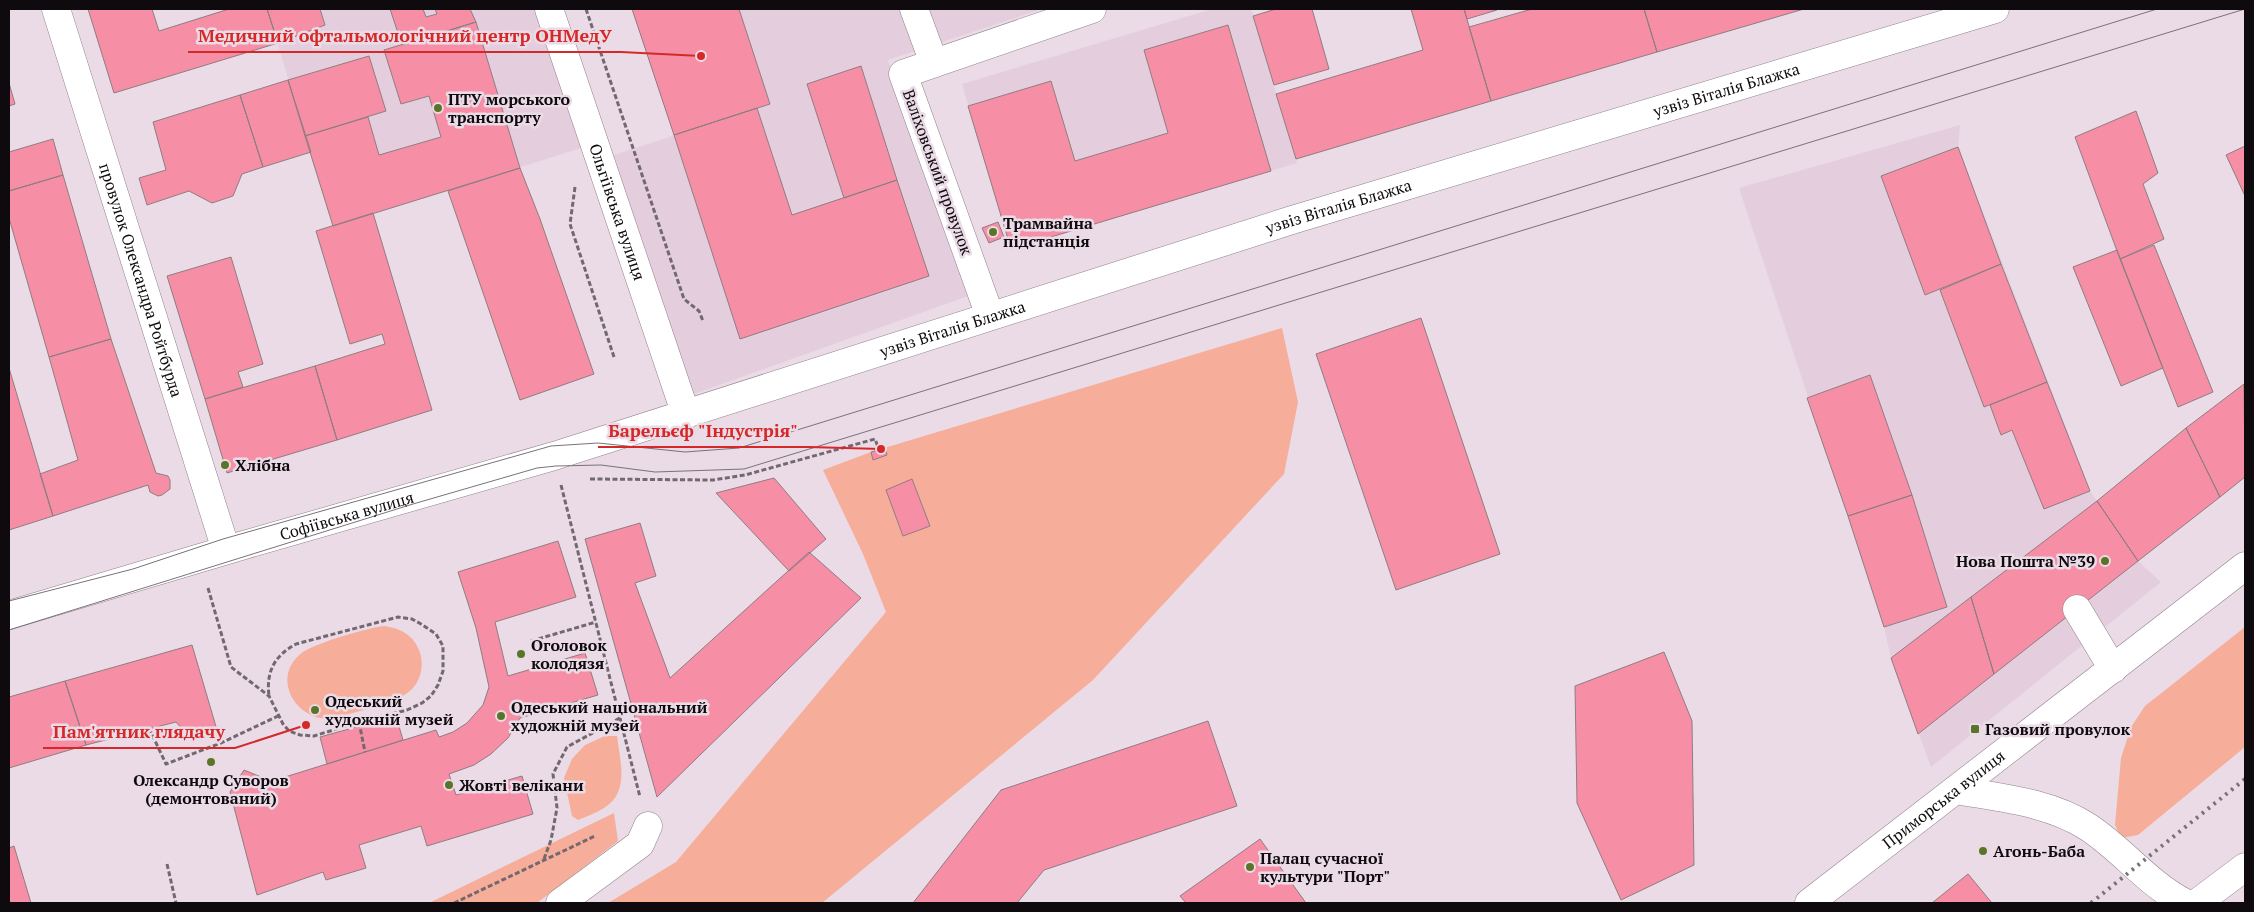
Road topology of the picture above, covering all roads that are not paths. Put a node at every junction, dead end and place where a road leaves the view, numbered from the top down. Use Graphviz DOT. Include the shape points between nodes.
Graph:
graph roads {
  1 [pos="56,9"];
  2 [pos="549,9"];
  3 [pos="914,9"];
  4 [pos="1092,9"];
  5 [pos="1995,9"];
  6 [pos="934,63"];
  7 [pos="990,316"];
  8 [pos="686,415"];
  9 [pos="226,550"];
  10 [pos="2245,566"];
  11 [pos="2077,609"];
  12 [pos="9,615"];
  13 [pos="2113,668"];
  14 [pos="1956,790"];
  15 [pos="648,826"];
  16 [pos="2245,867"];
  17 [pos="2154,895"];
  18 [pos="560,903"];
  19 [pos="1808,903"];
  20 [pos="2184,903"];
  21 [pos="2197,903"];
  1 -- 9 [label="main road, провулок Олександра Ройтбурда"];
  2 -- 8 [label="main road, Ольгіївська вулиця"];
  3 -- 6 [label="main road"];
  4 -- 6 [label="main road, Валіховський провулок"];
  5 -- 7 [label="main road, узвіз Віталія Блажка" via="1292,220"];
  6 -- 7 [label="main road, Валіховський провулок" via="903,74"];
  7 -- 8 [label="main road, узвіз Віталія Блажка"];
  8 -- 9 [label="main road, Софіївська вулиця"];
  9 -- 12 [label="main road, Софіївська вулиця"];
  10 -- 13 [label="main road, Приморська вулиця"];
  11 -- 13 [label="main road"];
  13 -- 14 [label="main road, Приморська вулиця"];
  14 -- 17 [label="main road" via="2056,810 2089,828"];
  14 -- 19 [label="main road, Приморська вулиця"];
  15 -- 18 [label="main road" via="640,844"];
  16 -- 21 [label="main road"];
  17 -- 20 [label="main road"];
}
